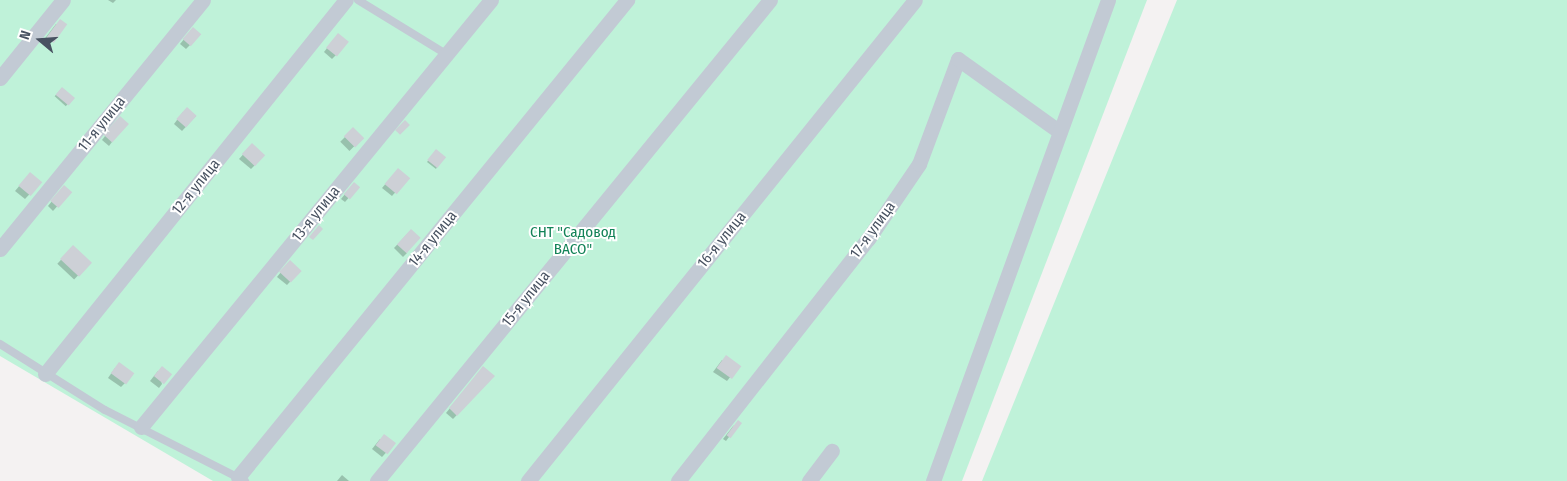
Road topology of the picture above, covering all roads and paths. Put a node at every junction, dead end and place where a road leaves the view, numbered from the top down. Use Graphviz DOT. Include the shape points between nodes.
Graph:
graph roads {
  1 [pos="63,0"];
  2 [pos="203,0"];
  3 [pos="346,0"];
  4 [pos="358,0"];
  5 [pos="491,0"];
  6 [pos="627,0"];
  7 [pos="770,0"];
  8 [pos="915,0"];
  9 [pos="1108,0"];
  10 [pos="446,54"];
  11 [pos="0,78"];
  12 [pos="1060,132"];
  13 [pos="0,249"];
  14 [pos="0,344"];
  15 [pos="45,374"];
  16 [pos="141,427"];
  17 [pos="832,451"];
  18 [pos="242,479"];
  19 [pos="377,481"];
  20 [pos="528,481"];
  21 [pos="678,481"];
  22 [pos="809,481"];
  23 [pos="933,481"];
  1 -- 11 [label="street"];
  2 -- 13 [label="street, 11-я улица"];
  3 -- 15 [label="street, 12-я улица"];
  4 -- 10 [label="lane"];
  5 -- 10 [label="street, 13-я улица"];
  6 -- 18 [label="street, 14-я улица"];
  7 -- 19 [label="street, 15-я улица"];
  8 -- 20 [label="street, 16-я улица"];
  9 -- 12 [label="street"];
  10 -- 16 [label="street, 13-я улица"];
  12 -- 21 [label="street, 17-я улица" via="958,59 919,164 868,239"];
  12 -- 23 [label="street"];
  14 -- 15 [label="lane"];
  15 -- 16 [label="lane"];
  16 -- 18 [label="lane"];
  17 -- 22 [label="street"];
}
